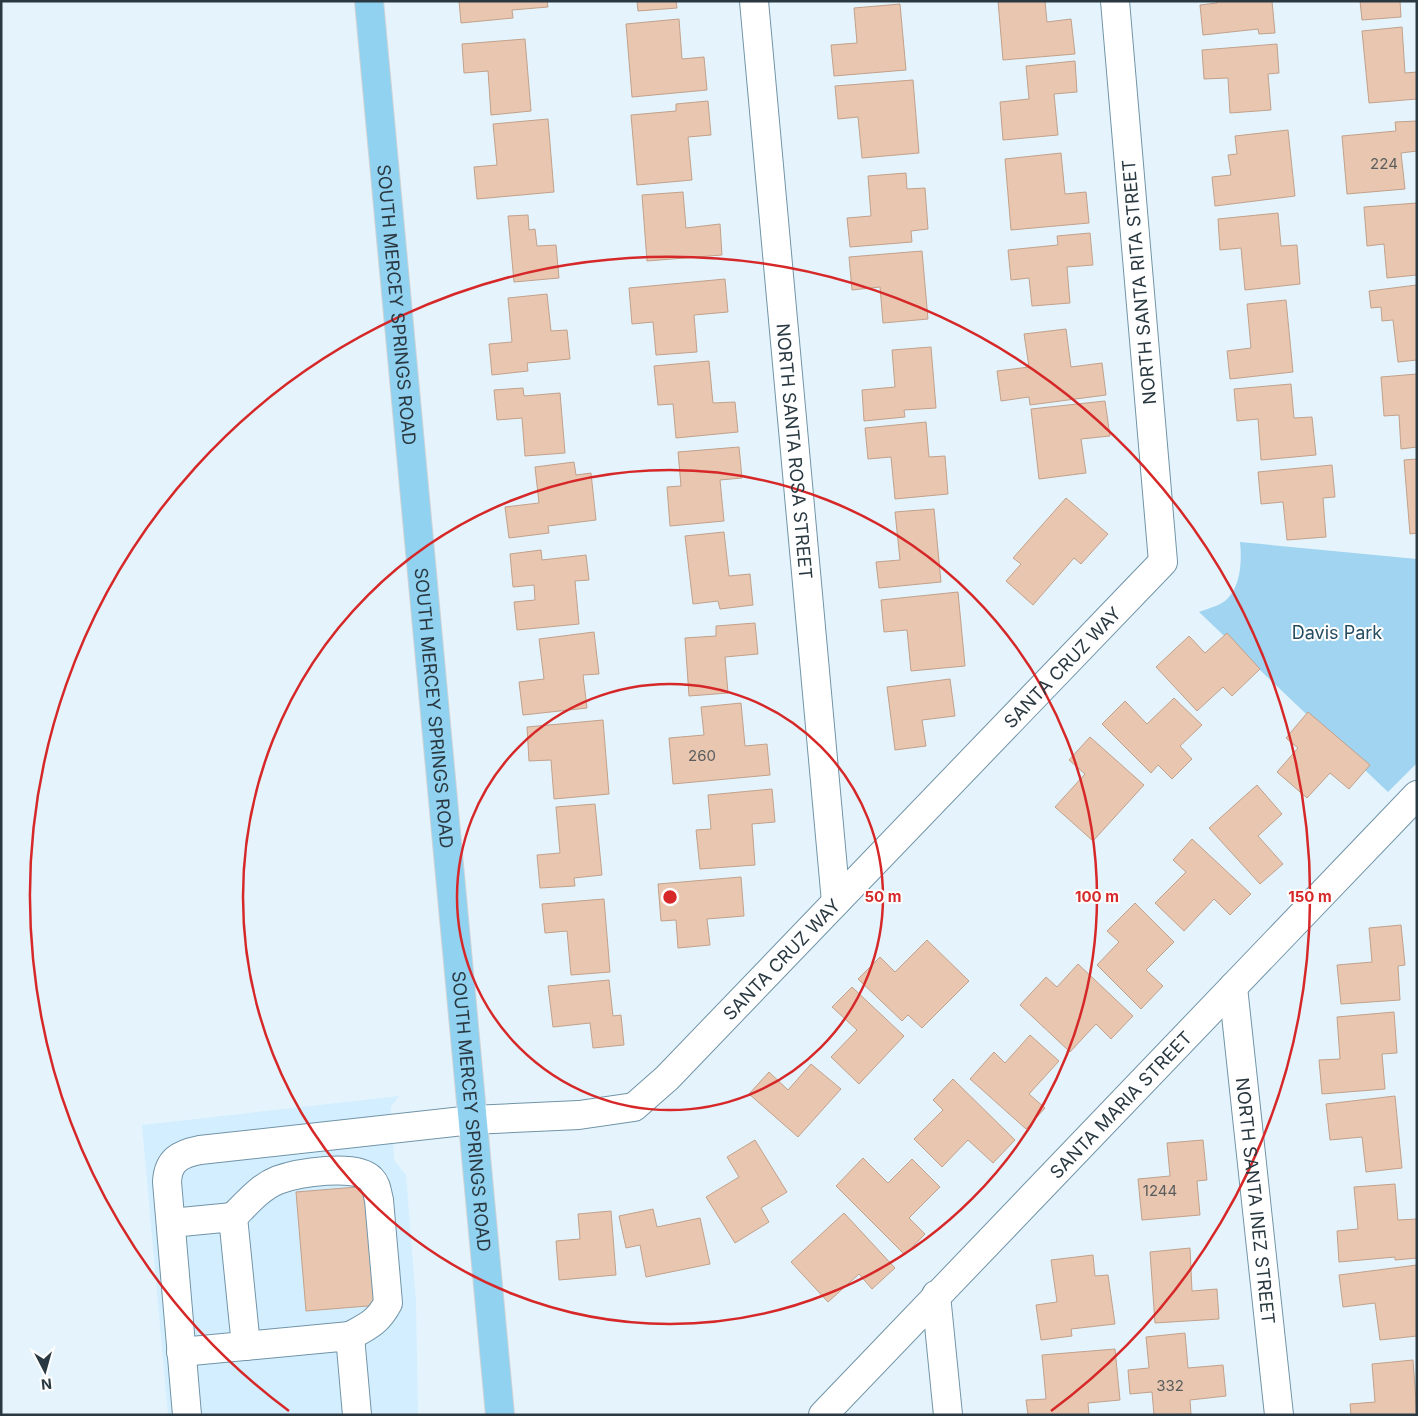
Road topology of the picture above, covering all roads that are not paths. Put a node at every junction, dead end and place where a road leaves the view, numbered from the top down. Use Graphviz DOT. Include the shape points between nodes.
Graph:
graph roads {
  1 [pos="369,1"];
  2 [pos="754,1"];
  3 [pos="1115,1"];
  4 [pos="1163,562"];
  5 [pos="1417,795"];
  6 [pos="836,902"];
  7 [pos="1233,987"];
  8 [pos="472,1120"];
  9 [pos="233,1217"];
  10 [pos="171,1223"];
  11 [pos="936,1295"];
  12 [pos="350,1336"];
  13 [pos="246,1346"];
  14 [pos="181,1352"];
  15 [pos="187,1415"];
  16 [pos="357,1415"];
  17 [pos="500,1415"];
  18 [pos="823,1415"];
  19 [pos="948,1415"];
  20 [pos="1279,1415"];
  1 -- 8 [label="main road, SOUTH MERCEY SPRINGS ROAD"];
  2 -- 6 [label="street, NORTH SANTA ROSA STREET"];
  3 -- 4 [label="street, NORTH SANTA RITA STREET"];
  4 -- 6 [label="street, SANTA CRUZ WAY"];
  5 -- 7 [label="street, SANTA MARIA STREET"];
  6 -- 8 [label="street, SANTA CRUZ WAY" via="667,1078 634,1107 579,1115"];
  7 -- 11 [label="street, SANTA MARIA STREET"];
  7 -- 20 [label="street, NORTH SANTA INEZ STREET"];
  8 -- 10 [label="street, SANTA CRUZ WAY" via="184,1153 168,1172"];
  8 -- 17 [label="main road, SOUTH MERCEY SPRINGS ROAD"];
  9 -- 10 [label="street"];
  9 -- 12 [label="street" via="257,1193 276,1180 334,1171 356,1171 370,1178 376,1186 379,1200 388,1303 374,1323"];
  9 -- 13 [label="street"];
  10 -- 14 [label="street, SANTA CRUZ WAY"];
  11 -- 18 [label="street, SANTA MARIA STREET"];
  11 -- 19 [label="street"];
  12 -- 13 [label="street"];
  12 -- 16 [label="street"];
  13 -- 14 [label="street"];
  14 -- 15 [label="street, SANTA CRUZ WAY"];
}
